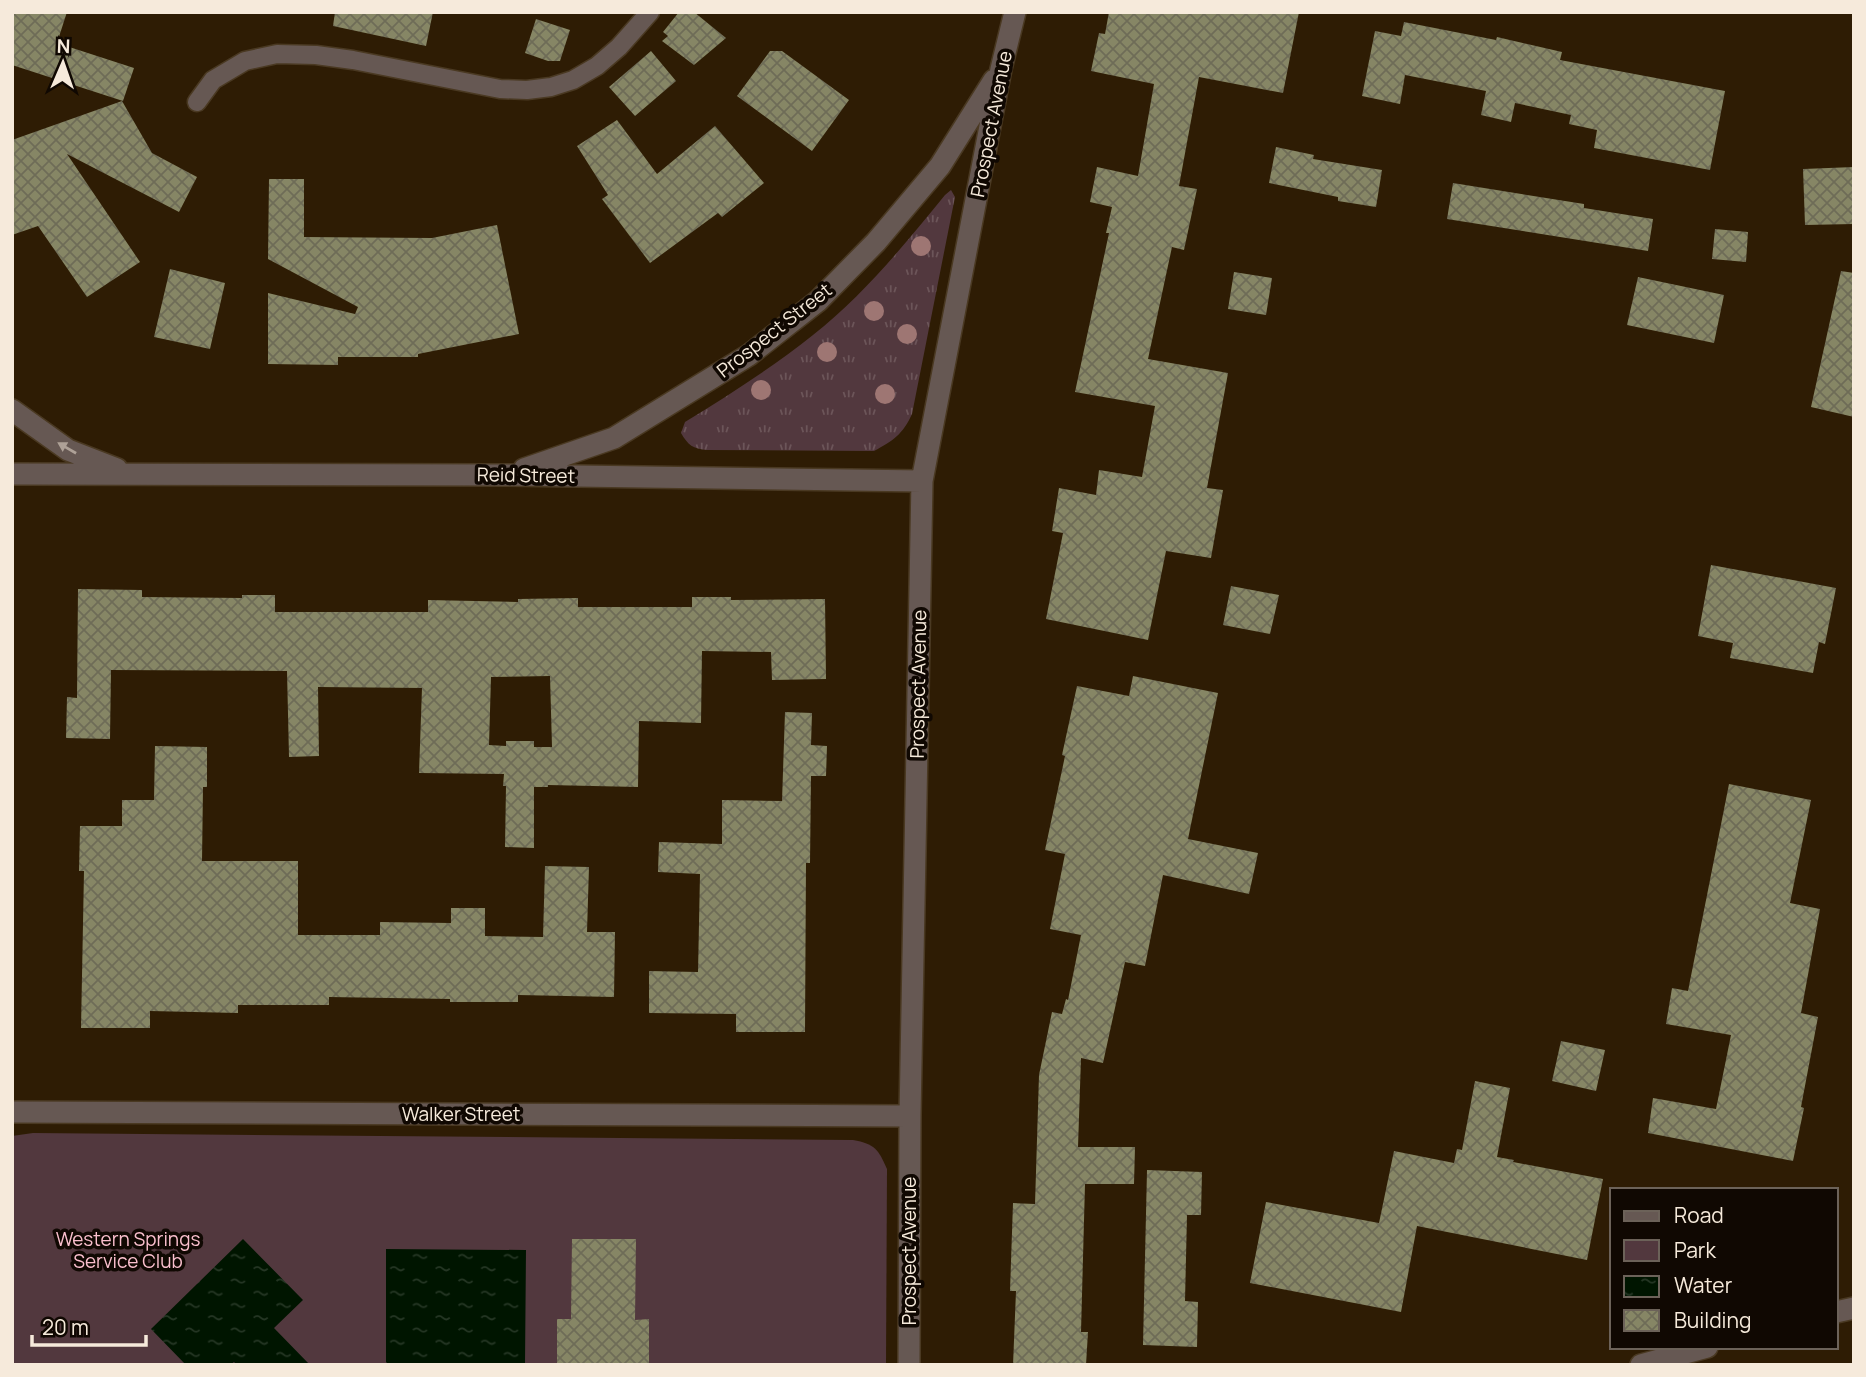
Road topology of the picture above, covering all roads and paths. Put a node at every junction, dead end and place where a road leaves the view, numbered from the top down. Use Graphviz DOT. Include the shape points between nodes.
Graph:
graph roads {
  1 [pos="650,12"];
  2 [pos="1015,12"];
  3 [pos="1001,69"];
  4 [pos="197,102"];
  5 [pos="12,410"];
  6 [pos="12,474"];
  7 [pos="129,474"];
  8 [pos="507,475"];
  9 [pos="922,481"];
  10 [pos="12,1112"];
  11 [pos="910,1116"];
  12 [pos="1700,1349"];
  13 [pos="909,1365"];
  14 [pos="1642,1365"];
  1 -- 4 [label="lane" via="597,66 551,88 500,89 353,60 277,54 244,61 214,80"];
  2 -- 3 [label="street, Prospect Avenue"];
  3 -- 8 [label="street, Prospect Street" via="940,166 818,301 749,355 614,438"];
  3 -- 9 [label="street, Prospect Avenue"];
  7 -- 5 [label="street, Reid Street, one-way" via="68,450"];
  6 -- 7 [label="street, Reid Street"];
  7 -- 8 [label="street, Reid Street"];
  8 -- 9 [label="street, Reid Street"];
  9 -- 11 [label="street, Prospect Avenue"];
  10 -- 11 [label="street, Walker Street"];
  11 -- 13 [label="street, Prospect Avenue"];
  12 -- 14 [label="street"];
}
